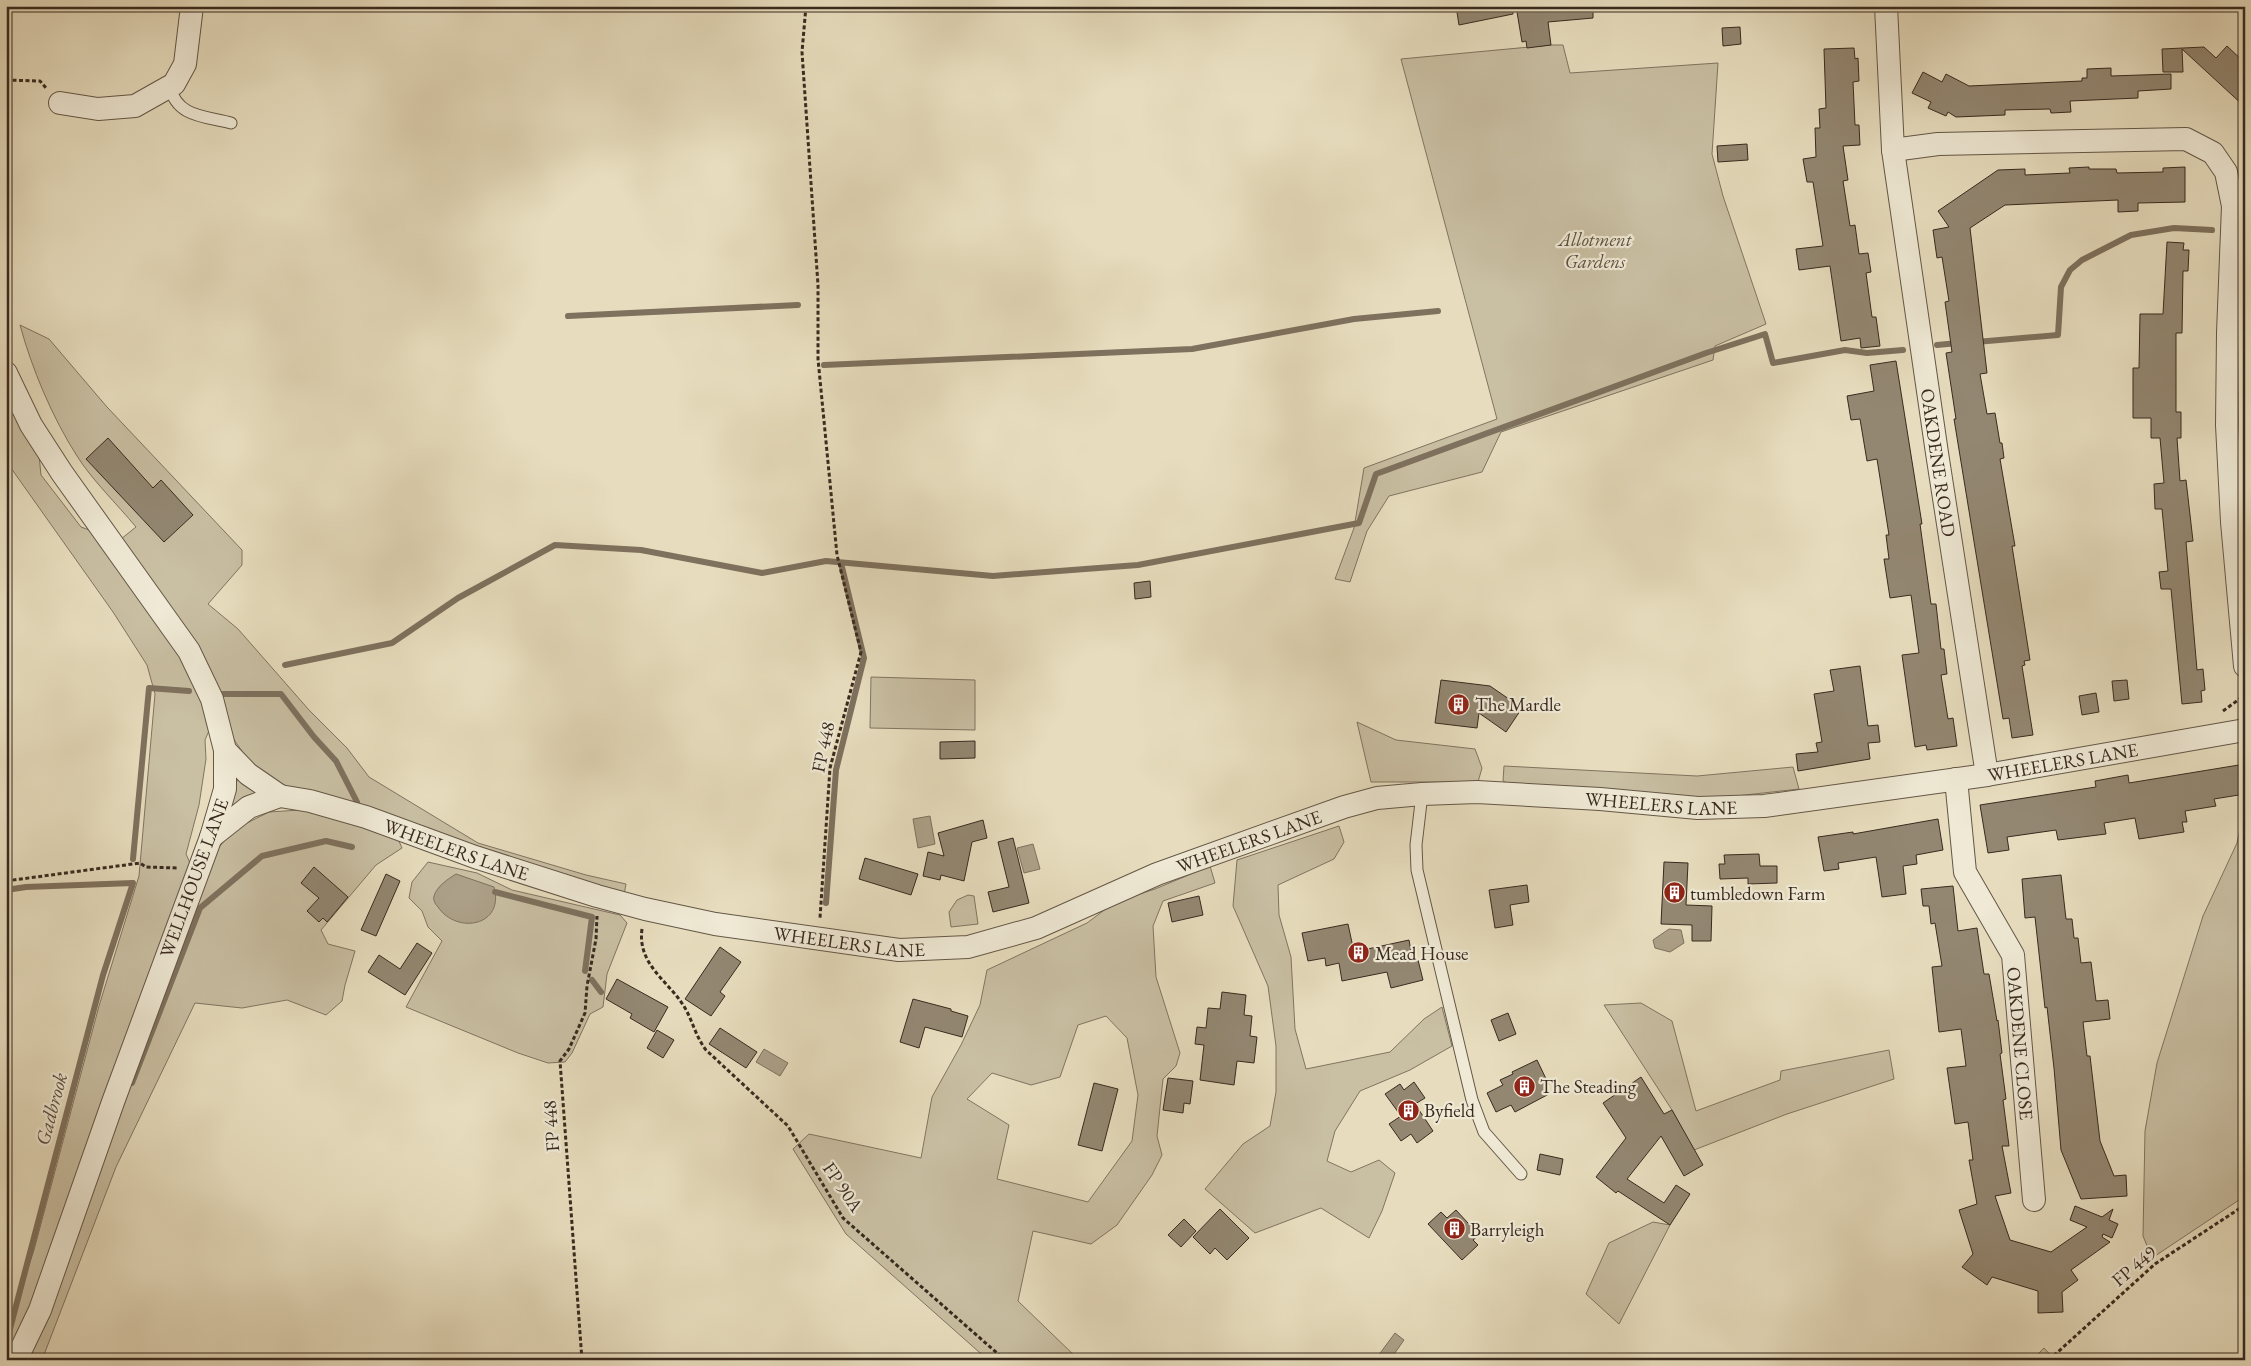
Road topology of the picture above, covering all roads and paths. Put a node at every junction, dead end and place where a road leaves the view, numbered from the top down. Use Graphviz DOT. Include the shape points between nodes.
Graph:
graph roads {
  1 [pos="192,6"];
  2 [pos="806,6"];
  3 [pos="1886,6"];
  4 [pos="6,80"];
  5 [pos="170,87"];
  6 [pos="60,103"];
  7 [pos="231,123"];
  8 [pos="1893,150"];
  9 [pos="6,372"];
  10 [pos="2245,666"];
  11 [pos="2245,730"];
  12 [pos="225,750"];
  13 [pos="1987,775"];
  14 [pos="1956,779"];
  15 [pos="1422,794"];
  16 [pos="280,796"];
  17 [pos="211,838"];
  18 [pos="199,869"];
  19 [pos="6,881"];
  20 [pos="597,896"];
  21 [pos="645,909"];
  22 [pos="819,938"];
  23 [pos="1521,1174"];
  24 [pos="2034,1200"];
  25 [pos="2245,1205"];
  26 [pos="16,1360"];
  27 [pos="582,1360"];
  28 [pos="1005,1360"];
  29 [pos="2049,1360"];
  1 -- 5 [label="street" via="185,64"];
  2 -- 22 [label="path, FP 448" via="802,52 818,286 818,360 837,555 861,652 830,768"];
  3 -- 8 [label="street, OAKDENE ROAD"];
  4 -- 6 [label="path" via="40,81"];
  5 -- 6 [label="street" via="135,106 98,109"];
  5 -- 7 [label="lane" via="173,100 181,108"];
  8 -- 10 [label="street" via="1938,144 2186,139 2213,153 2226,172 2234,206 2227,425"];
  8 -- 13 [label="street, OAKDENE ROAD"];
  9 -- 12 [label="street, WELLHOUSE LANE" via="31,426 188,651 212,699"];
  11 -- 13 [label="street, WHEELERS LANE"];
  12 -- 16 [label="street, WHEELERS LANE" via="248,774"];
  12 -- 17 [label="street, WELLHOUSE LANE" via="225,789"];
  13 -- 14 [label="street, WHEELERS LANE"];
  14 -- 15 [label="street, WHEELERS LANE" via="1764,806 1698,808 1477,792"];
  14 -- 24 [label="street, OAKDENE CLOSE" via="1965,872 2013,955"];
  15 -- 22 [label="street, WHEELERS LANE" via="1377,798 1344,806 1157,874 1036,928 968,947 899,950"];
  15 -- 23 [label="lane" via="1416,845 1417,870 1472,1100 1484,1132"];
  16 -- 17 [label="street, WHEELERS LANE" via="248,807"];
  16 -- 20 [label="street, WHEELERS LANE" via="366,817 475,857"];
  17 -- 18 [label="street, WELLHOUSE LANE"];
  18 -- 19 [label="path" via="146,868 140,863"];
  18 -- 26 [label="street, WELLHOUSE LANE" via="40,1310"];
  20 -- 21 [label="street, WHEELERS LANE"];
  20 -- 27 [label="path, FP 448" via="596,939 585,1013 560,1061"];
  21 -- 22 [label="street, WHEELERS LANE" via="715,924"];
  21 -- 28 [label="path, FP 90A" via="643,954 685,1008 697,1038 706,1050 788,1126 844,1218"];
  25 -- 29 [label="path, FP 449" via="2155,1264"];
}
